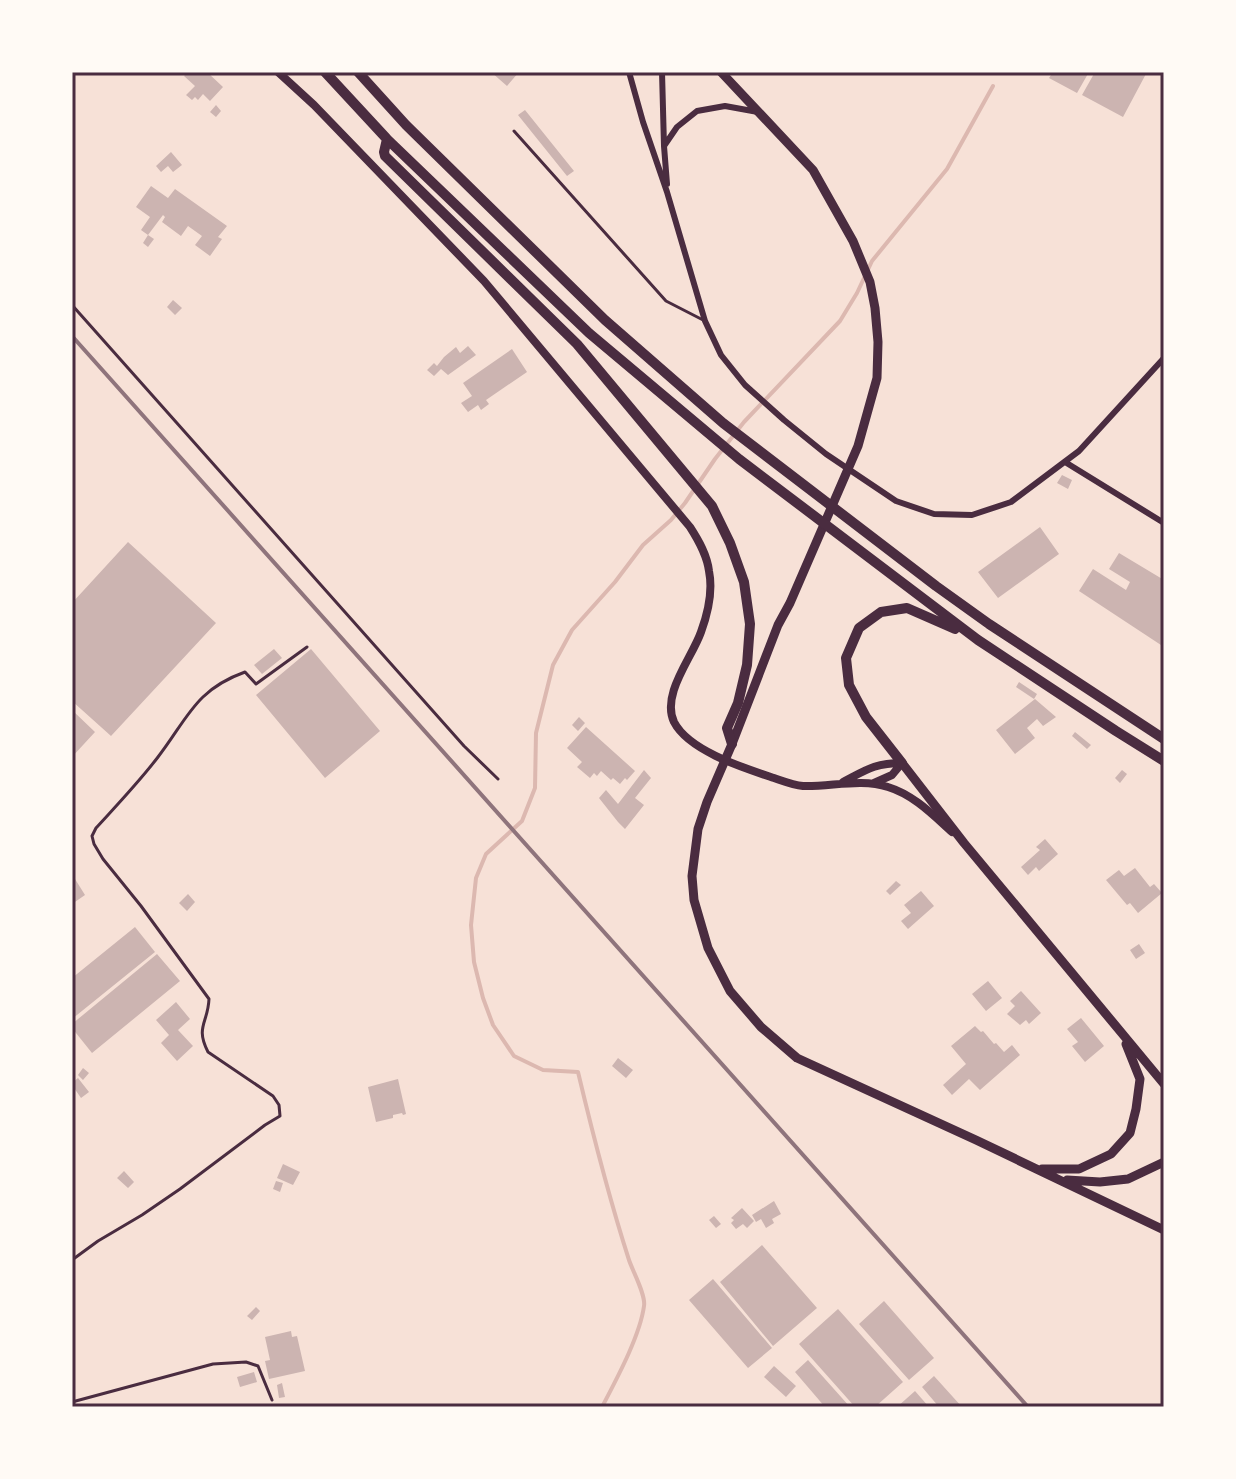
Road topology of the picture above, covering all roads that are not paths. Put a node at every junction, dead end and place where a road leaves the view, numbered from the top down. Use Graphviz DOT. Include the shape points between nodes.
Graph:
graph roads {
  1 [pos="278,72"];
  2 [pos="325,72"];
  3 [pos="358,72"];
  4 [pos="629,72"];
  5 [pos="662,72"];
  6 [pos="721,72"];
  7 [pos="760,112"];
  8 [pos="514,131"];
  9 [pos="387,139"];
  10 [pos="664,146"];
  11 [pos="667,192"];
  12 [pos="705,321"];
  13 [pos="1164,358"];
  14 [pos="1065,462"];
  15 [pos="1164,523"];
  16 [pos="978,640"];
  17 [pos="1164,739"];
  18 [pos="732,744"];
  19 [pos="1164,761"];
  20 [pos="902,763"];
  21 [pos="874,783"];
  22 [pos="840,784"];
  23 [pos="964,843"];
  24 [pos="1117,1027"];
  25 [pos="1164,1084"];
  26 [pos="1164,1162"];
  27 [pos="1037,1169"];
  28 [pos="1060,1179"];
  29 [pos="1162,1227"];
  1 -- 22 [label="street" via="484,281 702,545 710,572 710,601 670,701 673,721 684,736 734,765 800,786"];
  2 -- 9 [label="highway"];
  3 -- 17 [label="highway" via="605,320 723,423 989,624"];
  4 -- 11 [label="street"];
  5 -- 10 [label="street"];
  6 -- 7 [label="main road"];
  7 -- 10 [label="street" via="725,106 697,111"];
  7 -- 18 [label="main road" via="813,170 853,241 870,282 877,378 858,446"];
  8 -- 12 [label="lane" via="666,301"];
  9 -- 16 [label="highway" via="589,333 739,459"];
  9 -- 18 [label="highway" via="385,156 577,344 712,506 744,582 750,624 747,665 727,728"];
  10 -- 11 [label="street"];
  11 -- 12 [label="street"];
  12 -- 14 [label="street" via="721,355 745,385 826,454 896,501 934,514 972,515 1011,502"];
  13 -- 14 [label="street"];
  14 -- 15 [label="street"];
  16 -- 19 [label="highway"];
  16 -- 20 [label="highway" via="907,608 881,612 859,628 846,658 849,685"];
  18 -- 27 [label="main road" via="698,829 692,876 708,948 730,991 797,1058"];
  20 -- 21 [label="street"];
  20 -- 22 [label="street" via="882,763"];
  20 -- 23 [label="main road"];
  21 -- 22 [label="street"];
  21 -- 23 [label="street" via="921,803"];
  23 -- 24 [label="main road"];
  24 -- 25 [label="main road"];
  24 -- 27 [label="main road" via="1140,1079 1130,1133 1111,1154 1079,1169"];
  26 -- 28 [label="main road" via="1128,1179"];
  27 -- 28 [label="main road"];
  28 -- 29 [label="main road"];
}
